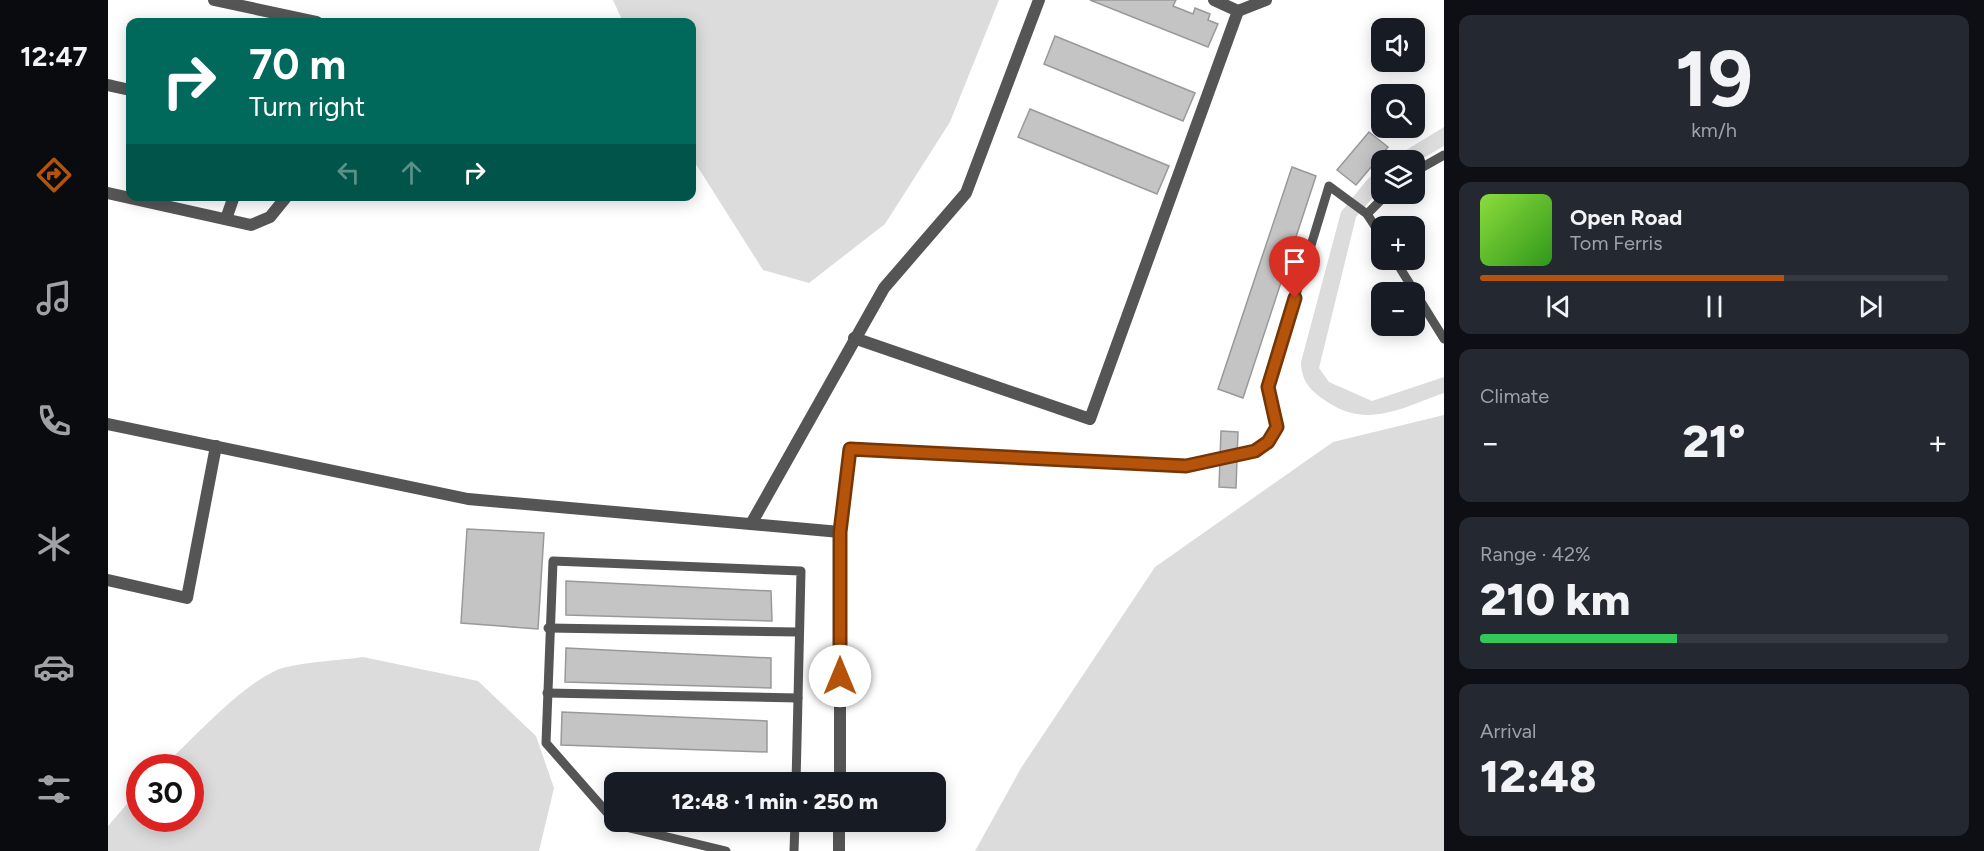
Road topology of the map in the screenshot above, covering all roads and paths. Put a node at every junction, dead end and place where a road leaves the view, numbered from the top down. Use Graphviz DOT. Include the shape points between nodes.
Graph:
graph roads {
  1 [pos="214,0"];
  2 [pos="1039,0"];
  3 [pos="1214,0"];
  4 [pos="1266,0"];
  5 [pos="1238,11"];
  6 [pos="288,18"];
  7 [pos="108,85"];
  8 [pos="126,89"];
  9 [pos="1444,155"];
  10 [pos="1425,166"];
  11 [pos="108,193"];
  12 [pos="126,197"];
  13 [pos="144,201"];
  14 [pos="232,201"];
  15 [pos="283,201"];
  16 [pos="1377,204"];
  17 [pos="1367,214"];
  18 [pos="226,219"];
  19 [pos="1371,220"];
  20 [pos="1401,270"];
  21 [pos="854,338"];
  22 [pos="1444,339"];
  23 [pos="108,424"];
  24 [pos="216,446"];
  25 [pos="1186,466"];
  26 [pos="751,524"];
  27 [pos="840,532"];
  28 [pos="108,580"];
  29 [pos="548,627"];
  30 [pos="799,632"];
  31 [pos="547,693"];
  32 [pos="798,698"];
  33 [pos="796,772"];
  34 [pos="840,772"];
  35 [pos="795,832"];
  36 [pos="839,832"];
  37 [pos="726,851"];
  38 [pos="794,851"];
  39 [pos="839,851"];
  1 -- 6 [label="street"];
  2 -- 21 [label="street" via="966,193 884,288"];
  3 -- 5 [label="street"];
  4 -- 5 [label="street"];
  5 -- 21 [label="street" via="1090,420"];
  7 -- 8 [label="street"];
  9 -- 10 [label="lane"];
  11 -- 12 [label="street"];
  13 -- 18 [label="street"];
  14 -- 18 [label="street"];
  15 -- 18 [label="street" via="270,217 252,225"];
  16 -- 17 [label="lane"];
  17 -- 19 [label="lane"];
  17 -- 25 [label="lane" via="1329,186 1268,387 1277,427 1272,438 1247,454"];
  20 -- 22 [label="lane"];
  21 -- 26 [label="street"];
  23 -- 24 [label="street"];
  24 -- 26 [label="street" via="468,499"];
  24 -- 28 [label="street" via="187,598"];
  25 -- 27 [label="street" via="850,449"];
  26 -- 27 [label="street"];
  27 -- 34 [label="street"];
  29 -- 30 [label="lane"];
  29 -- 30 [label="lane" via="553,561 801,571"];
  29 -- 31 [label="lane"];
  30 -- 32 [label="lane"];
  31 -- 32 [label="lane"];
  31 -- 37 [label="lane" via="546,743 618,825"];
  32 -- 33 [label="lane"];
  35 -- 38 [label="lane"];
  36 -- 39 [label="street"];
}
